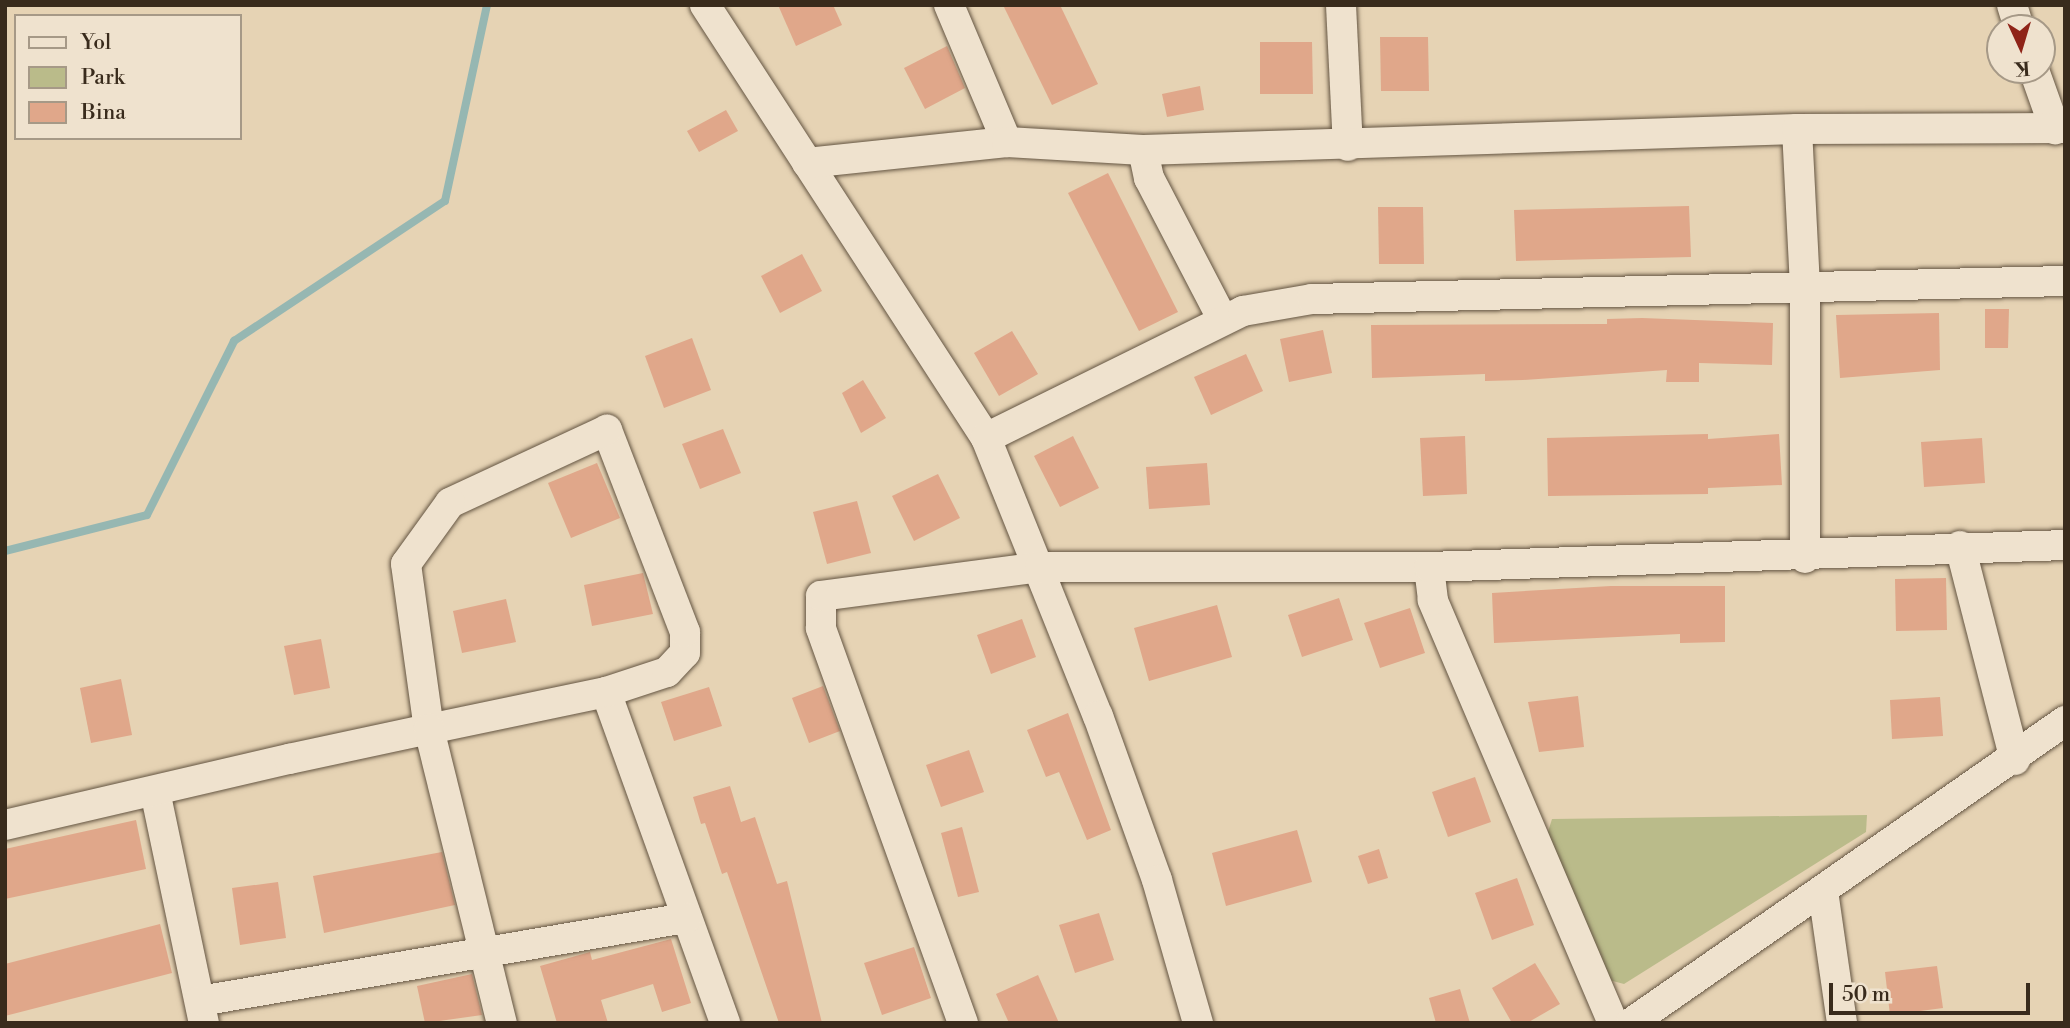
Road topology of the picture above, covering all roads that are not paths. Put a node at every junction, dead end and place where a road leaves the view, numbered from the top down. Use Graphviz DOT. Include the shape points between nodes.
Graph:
graph roads {
  1 [pos="705,5"];
  2 [pos="948,5"];
  3 [pos="1341,5"];
  4 [pos="2040,84"];
  5 [pos="1797,129"];
  6 [pos="2060,129"];
  7 [pos="1007,142"];
  8 [pos="1348,146"];
  9 [pos="1143,150"];
  10 [pos="807,163"];
  11 [pos="2065,281"];
  12 [pos="1805,288"];
  13 [pos="1223,320"];
  14 [pos="986,438"];
  15 [pos="2065,545"];
  16 [pos="1960,546"];
  17 [pos="1805,558"];
  18 [pos="1040,567"];
  19 [pos="1429,567"];
  20 [pos="606,692"];
  21 [pos="2065,721"];
  22 [pos="429,729"];
  23 [pos="2015,760"];
  24 [pos="155,790"];
  25 [pos="5,825"];
  26 [pos="1823,891"];
  27 [pos="687,918"];
  28 [pos="484,950"];
  29 [pos="202,1012"];
  30 [pos="502,1023"];
  31 [pos="725,1023"];
  32 [pos="963,1023"];
  33 [pos="1198,1023"];
  34 [pos="1613,1023"];
  35 [pos="1631,1023"];
  36 [pos="1842,1023"];
  1 -- 10 [label="street"];
  2 -- 7 [label="street"];
  3 -- 8 [label="street"];
  4 -- 6 [label="street"];
  5 -- 6 [label="street"];
  5 -- 8 [label="street"];
  5 -- 12 [label="street"];
  7 -- 9 [label="street"];
  7 -- 10 [label="street"];
  8 -- 9 [label="street"];
  9 -- 13 [label="street" via="1149,178"];
  10 -- 14 [label="street"];
  11 -- 12 [label="street"];
  12 -- 13 [label="street" via="1312,299 1243,311"];
  12 -- 17 [label="street"];
  13 -- 14 [label="street"];
  14 -- 18 [label="street"];
  15 -- 16 [label="street"];
  16 -- 17 [label="street"];
  16 -- 23 [label="street"];
  17 -- 19 [label="street"];
  18 -- 19 [label="street"];
  18 -- 32 [label="street" via="821,596 821,628"];
  18 -- 33 [label="street" via="1157,880"];
  19 -- 34 [label="street" via="1433,600"];
  20 -- 22 [label="street"];
  20 -- 22 [label="street" via="667,672 685,653 675,603 607,430 450,503 406,564"];
  20 -- 27 [label="street"];
  21 -- 23 [label="street"];
  22 -- 24 [label="street"];
  22 -- 28 [label="street"];
  23 -- 26 [label="street"];
  24 -- 25 [label="street"];
  24 -- 29 [label="street"];
  26 -- 35 [label="street"];
  26 -- 36 [label="street"];
  27 -- 28 [label="street"];
  27 -- 31 [label="street"];
  28 -- 29 [label="street"];
  28 -- 30 [label="street"];
}
